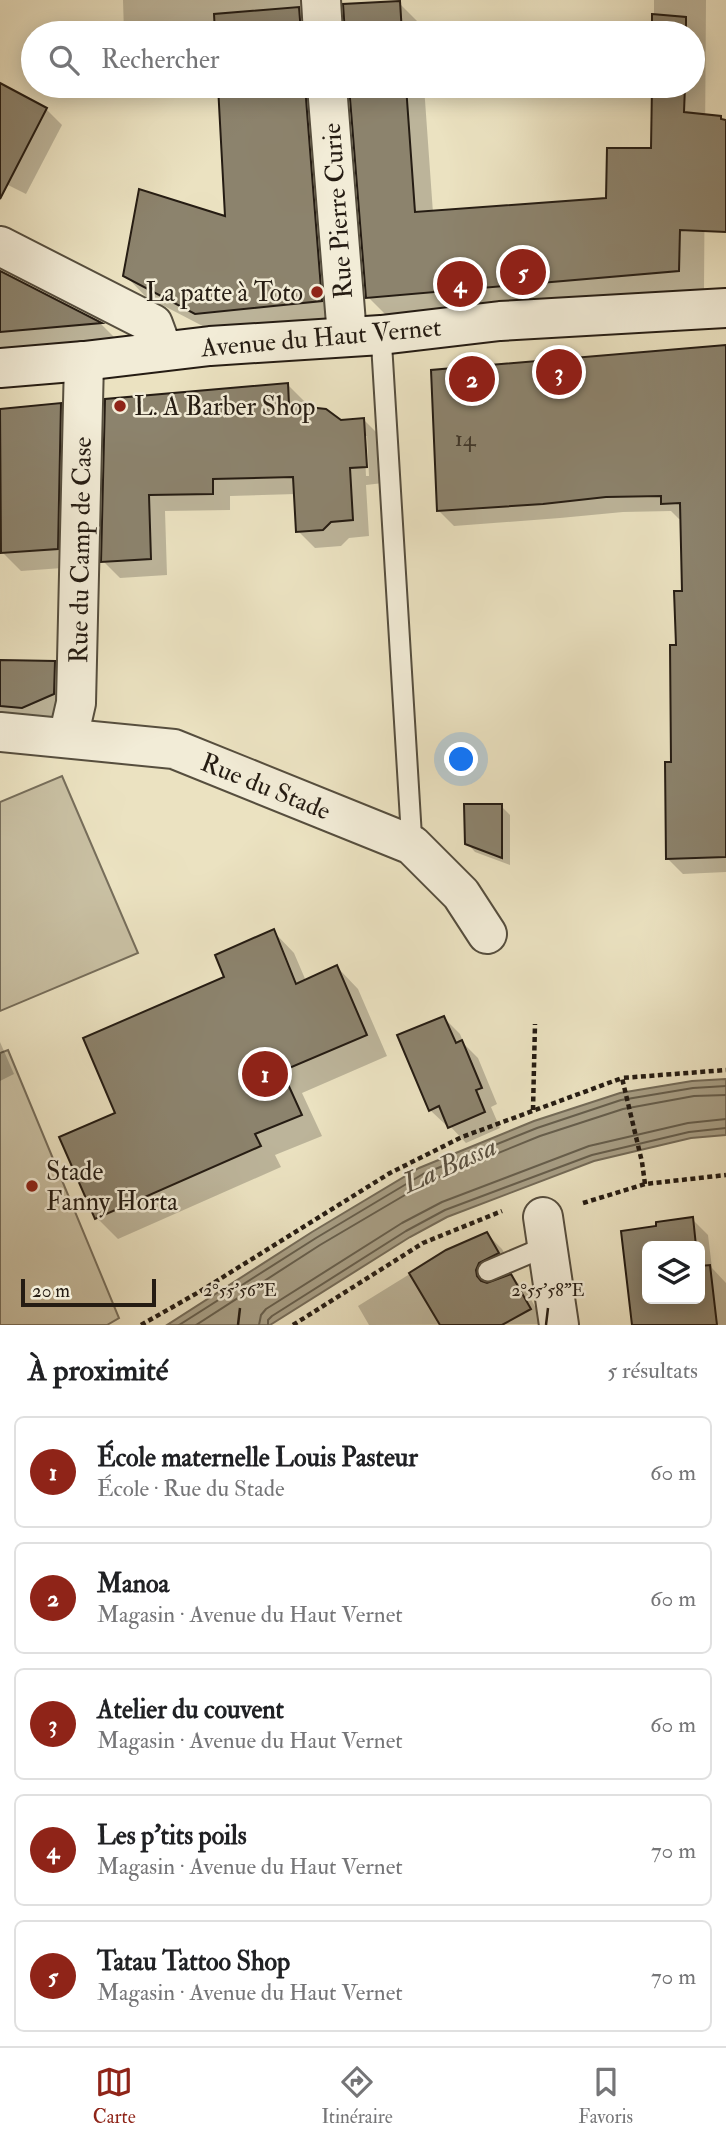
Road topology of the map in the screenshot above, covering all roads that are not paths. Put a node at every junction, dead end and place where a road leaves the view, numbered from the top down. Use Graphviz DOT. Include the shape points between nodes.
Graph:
graph roads {
  1 [pos="321,0"];
  2 [pos="322,21"];
  3 [pos="329,98"];
  4 [pos="0,246"];
  5 [pos="726,308"];
  6 [pos="364,336"];
  7 [pos="163,351"];
  8 [pos="84,361"];
  9 [pos="0,368"];
  10 [pos="0,732"];
  11 [pos="68,738"];
  12 [pos="412,845"];
  13 [pos="487,934"];
  14 [pos="545,1231"];
  15 [pos="488,1271"];
  16 [pos="559,1325"];
  1 -- 2 [label="street"];
  3 -- 6 [label="street, Rue Pierre Curie"];
  4 -- 7 [label="street" via="153,324"];
  5 -- 6 [label="street, Avenue du Haut Vernet" via="500,321"];
  6 -- 7 [label="street, Avenue du Haut Vernet"];
  6 -- 12 [label="lane"];
  7 -- 8 [label="street, Avenue du Haut Vernet"];
  8 -- 9 [label="street, Avenue du Haut Vernet"];
  8 -- 11 [label="street, Rue du Camp de Case" via="76,703"];
  10 -- 11 [label="street, Rue du Stade"];
  11 -- 12 [label="street, Rue du Stade" via="174,749"];
  12 -- 13 [label="street, Rue du Stade" via="461,894"];
  14 -- 15 [label="lane"];
  14 -- 16 [label="street"];
}
